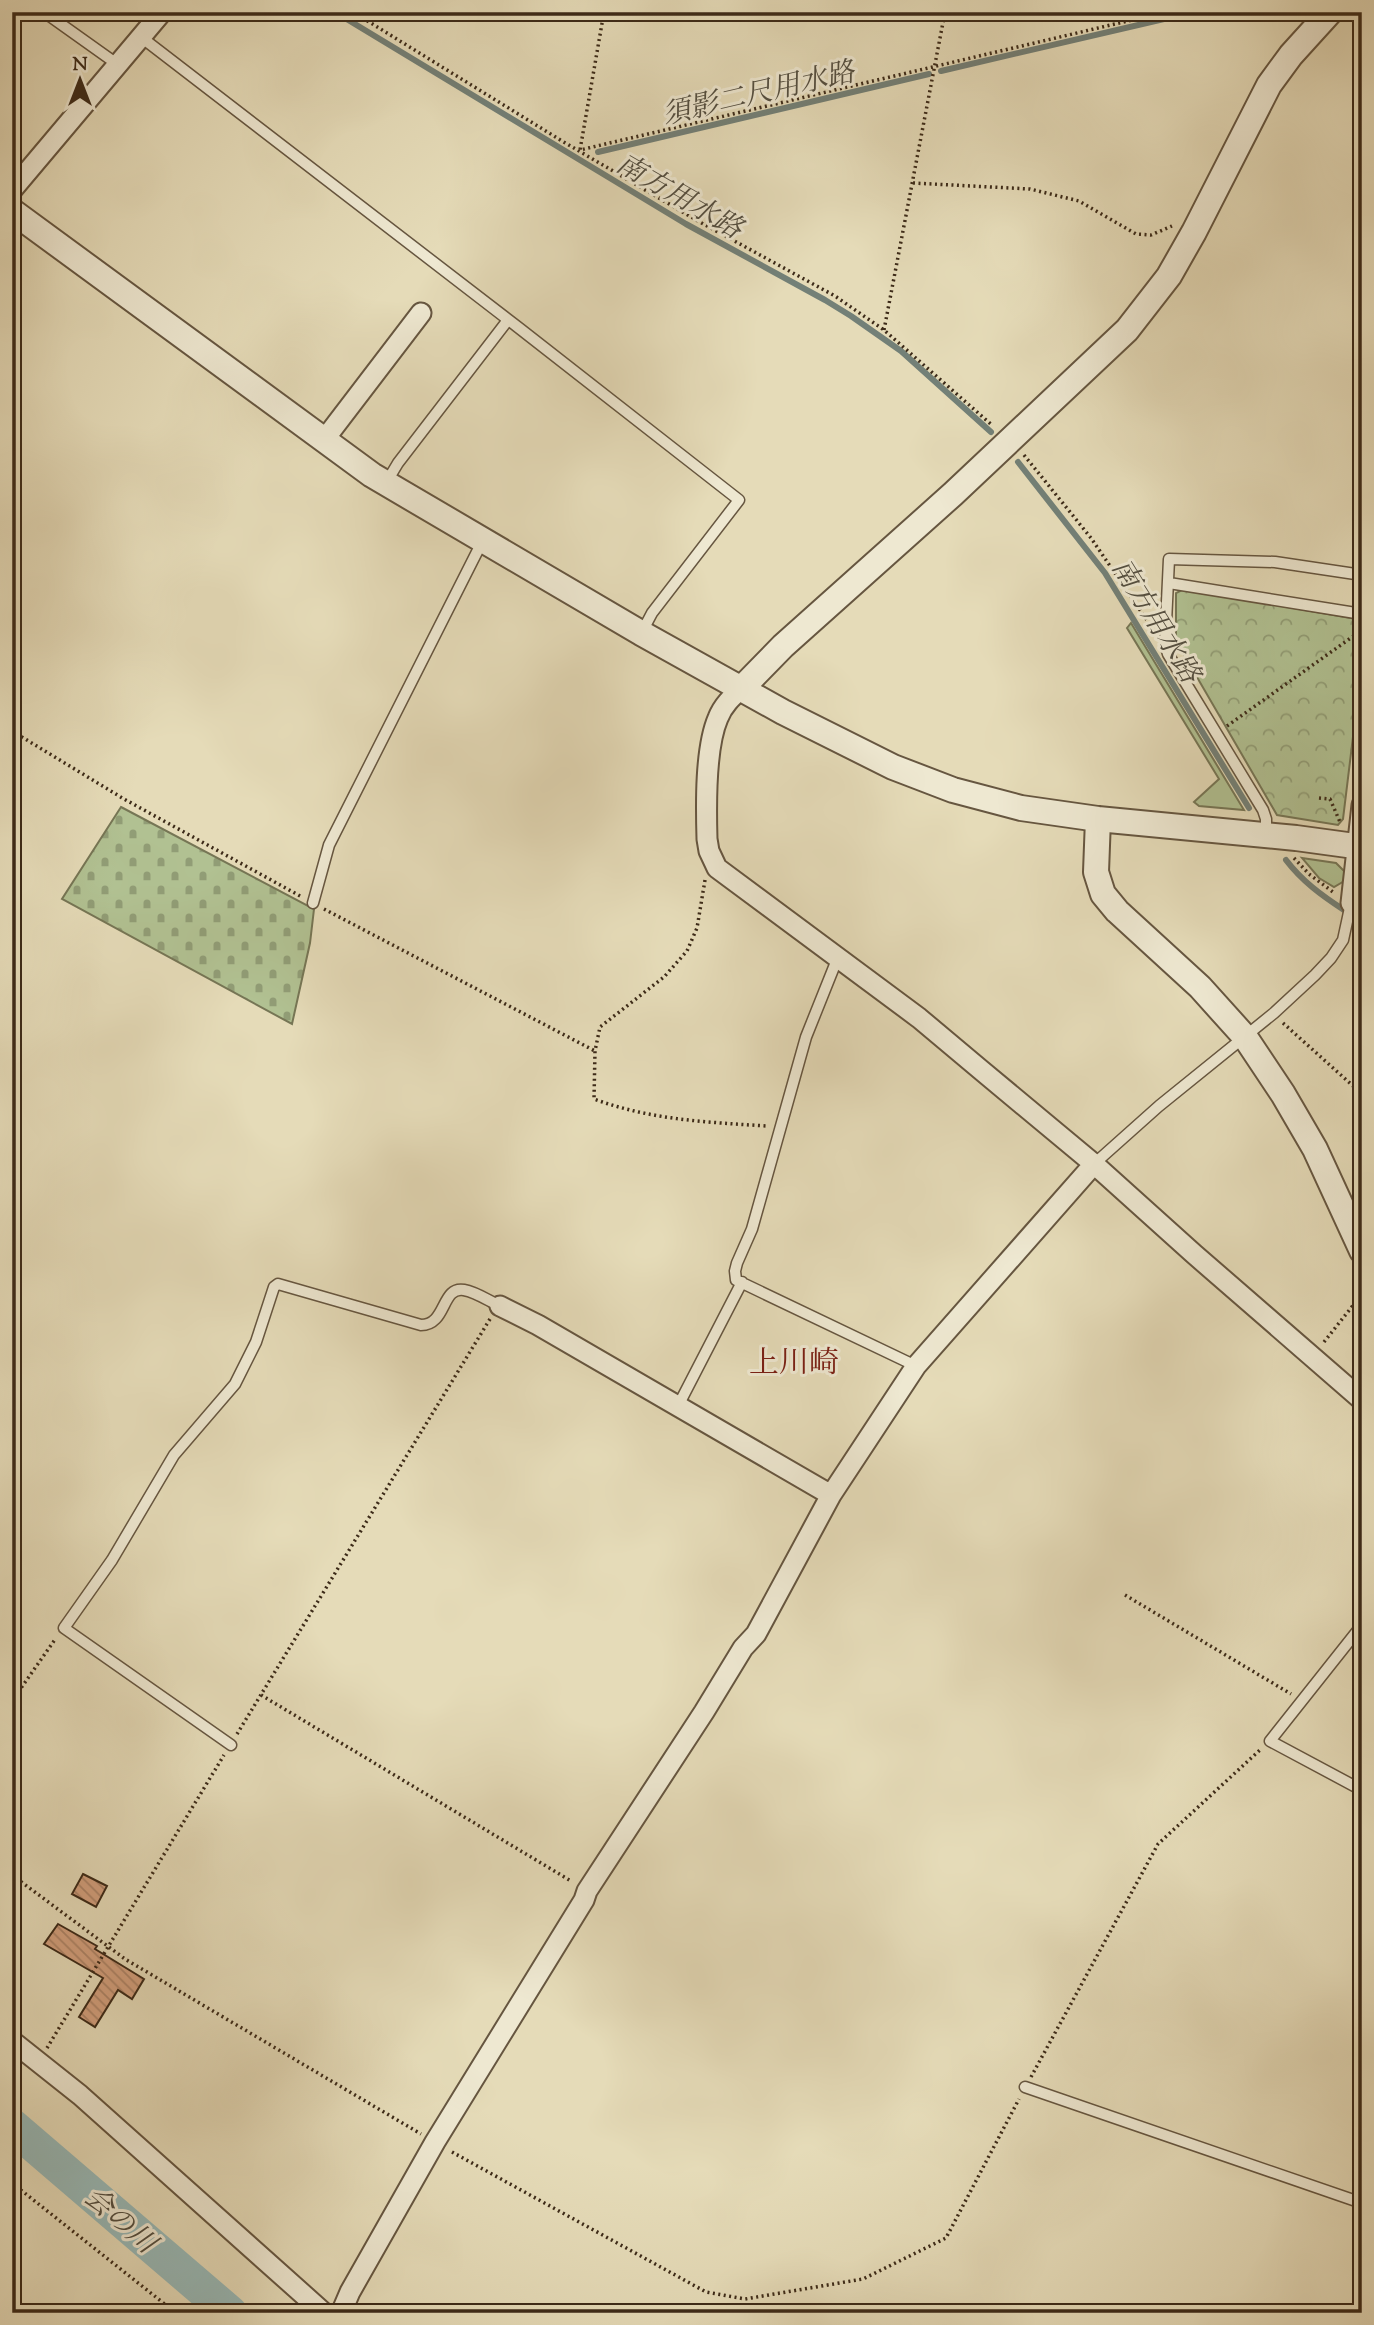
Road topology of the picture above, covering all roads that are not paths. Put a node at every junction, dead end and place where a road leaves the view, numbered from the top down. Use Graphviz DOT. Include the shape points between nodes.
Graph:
graph roads {
  1 [pos="44,12"];
  2 [pos="162,12"];
  3 [pos="1330,12"];
  4 [pos="141,37"];
  5 [pos="117,64"];
  6 [pos="12,190"];
  7 [pos="12,211"];
  8 [pos="421,313"];
  9 [pos="508,320"];
  10 [pos="324,440"];
  11 [pos="385,483"];
  12 [pos="482,541"];
  13 [pos="1362,575"];
  14 [pos="1169,583"];
  15 [pos="1362,614"];
  16 [pos="642,633"];
  17 [pos="742,688"];
  18 [pos="1362,804"];
  19 [pos="1098,819"];
  20 [pos="1266,835"];
  21 [pos="1354,840"];
  22 [pos="313,903"];
  23 [pos="1351,903"];
  24 [pos="838,957"];
  25 [pos="1245,1037"];
  26 [pos="1094,1164"];
  27 [pos="1362,1251"];
  28 [pos="742,1282"];
  29 [pos="500,1306"];
  30 [pos="916,1366"];
  31 [pos="1362,1400"];
  32 [pos="678,1406"];
  33 [pos="831,1495"];
  34 [pos="1362,1625"];
  35 [pos="230,1745"];
  36 [pos="1358,1788"];
  37 [pos="12,2041"];
  38 [pos="1025,2087"];
  39 [pos="1362,2203"];
  40 [pos="324,2313"];
  41 [pos="341,2313"];
  1 -- 5 [label="lane"];
  2 -- 4 [label="street"];
  3 -- 17 [label="street" via="1269,85 1169,276 1127,330"];
  4 -- 5 [label="street"];
  4 -- 9 [label="lane"];
  5 -- 6 [label="street"];
  7 -- 10 [label="street"];
  8 -- 10 [label="street"];
  9 -- 11 [label="lane"];
  9 -- 16 [label="lane" via="738,500 652,613"];
  10 -- 11 [label="street"];
  11 -- 12 [label="street"];
  12 -- 16 [label="street"];
  12 -- 22 [label="lane" via="329,845"];
  13 -- 14 [label="lane" via="1275,562 1169,559"];
  14 -- 15 [label="lane"];
  14 -- 20 [label="lane" via="1168,654 1263,810"];
  16 -- 17 [label="street"];
  17 -- 19 [label="street" via="839,741 924,780 998,803"];
  17 -- 24 [label="street" via="718,716 710,747 709,851 723,873"];
  18 -- 21 [label="street"];
  19 -- 20 [label="street"];
  19 -- 25 [label="street" via="1096,872 1108,902 1200,986"];
  20 -- 21 [label="street"];
  21 -- 23 [label="street"];
  23 -- 25 [label="lane" via="1339,948"];
  24 -- 26 [label="street"];
  24 -- 28 [label="lane" via="806,1037 752,1229 737,1263 736,1280"];
  25 -- 26 [label="lane"];
  25 -- 27 [label="street" via="1315,1149"];
  26 -- 30 [label="street"];
  26 -- 31 [label="street"];
  28 -- 30 [label="lane"];
  28 -- 32 [label="lane"];
  29 -- 32 [label="street"];
  29 -- 35 [label="lane" via="458,1290 450,1294 435,1322 421,1325 278,1284 235,1384 174,1455 112,1560 64,1628"];
  30 -- 33 [label="street"];
  32 -- 33 [label="street"];
  33 -- 41 [label="street" via="756,1634 587,1891 435,2142"];
  34 -- 36 [label="lane" via="1270,1741"];
  37 -- 40 [label="street" via="80,2095"];
  38 -- 39 [label="lane"];
}
